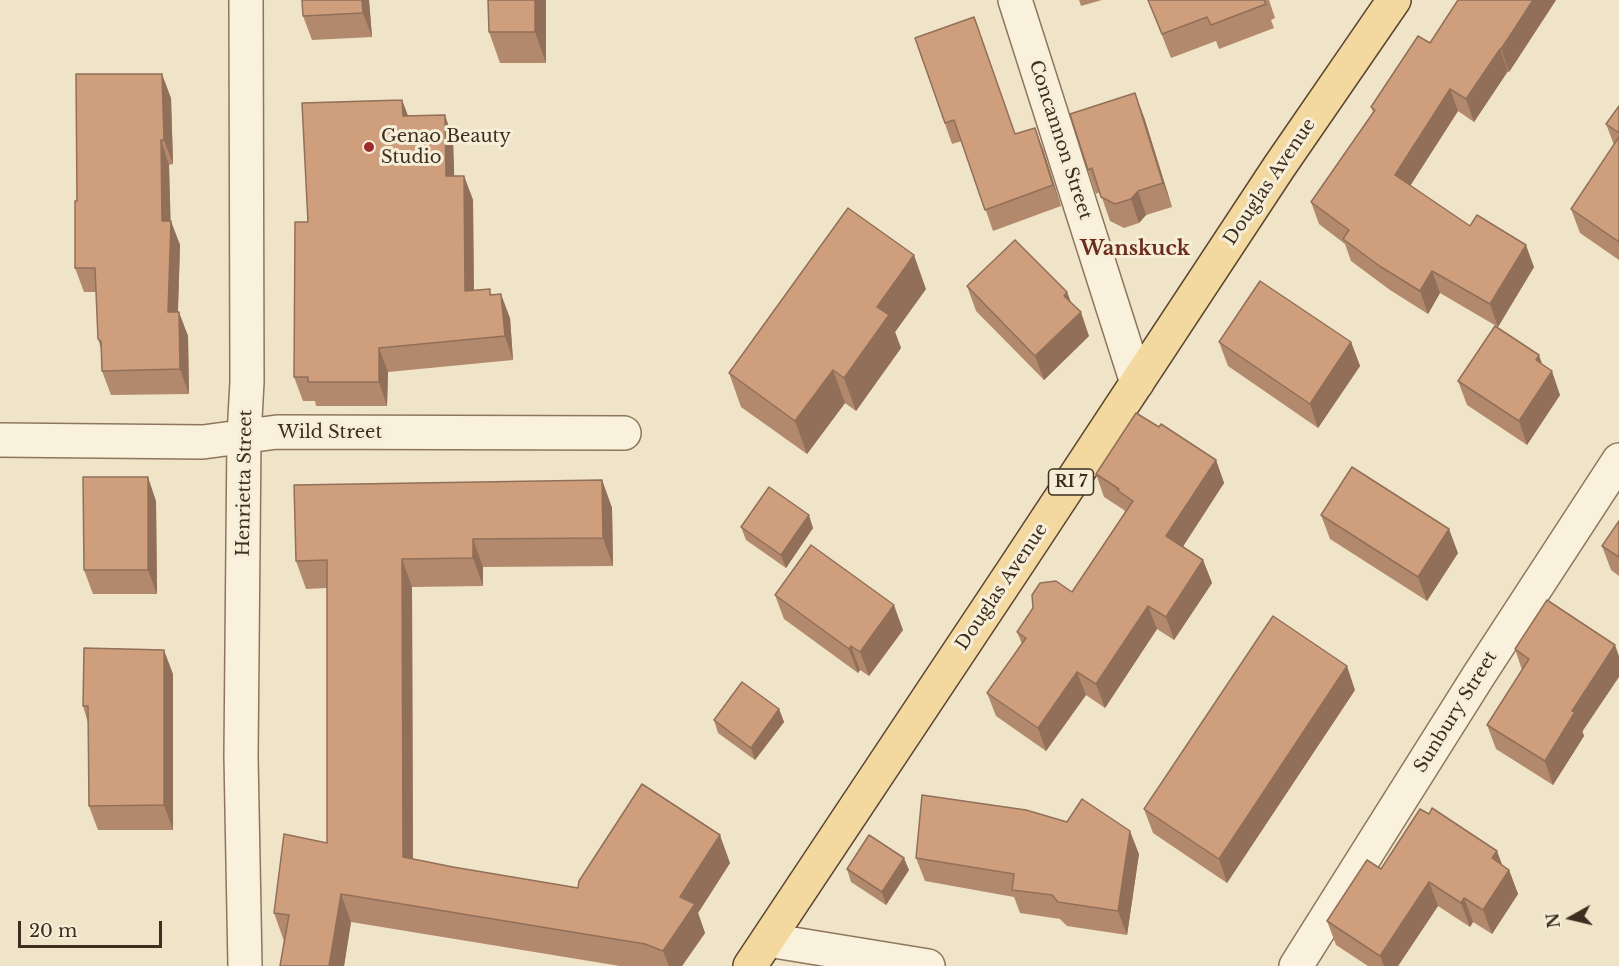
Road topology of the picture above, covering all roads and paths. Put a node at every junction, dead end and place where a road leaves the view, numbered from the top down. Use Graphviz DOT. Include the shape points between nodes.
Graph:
graph roads {
  1 [pos="246,0"];
  2 [pos="1015,0"];
  3 [pos="1394,0"];
  4 [pos="1137,383"];
  5 [pos="624,433"];
  6 [pos="244,436"];
  7 [pos="0,440"];
  8 [pos="1619,460"];
  9 [pos="759,953"];
  10 [pos="245,966"];
  11 [pos="928,966"];
  12 [pos="1296,966"];
  1 -- 6 [label="street, Henrietta Street"];
  2 -- 4 [label="street, Concannon Street"];
  3 -- 4 [label="main road, Douglas Avenue / RI 7"];
  4 -- 9 [label="main road, Douglas Avenue / RI 7"];
  5 -- 6 [label="street, Wild Street" via="277,432"];
  6 -- 7 [label="street, Wild Street" via="204,442"];
  6 -- 10 [label="street, Henrietta Street" via="241,756"];
  8 -- 12 [label="street, Sunbury Street"];
  9 -- 11 [label="street"];
}
